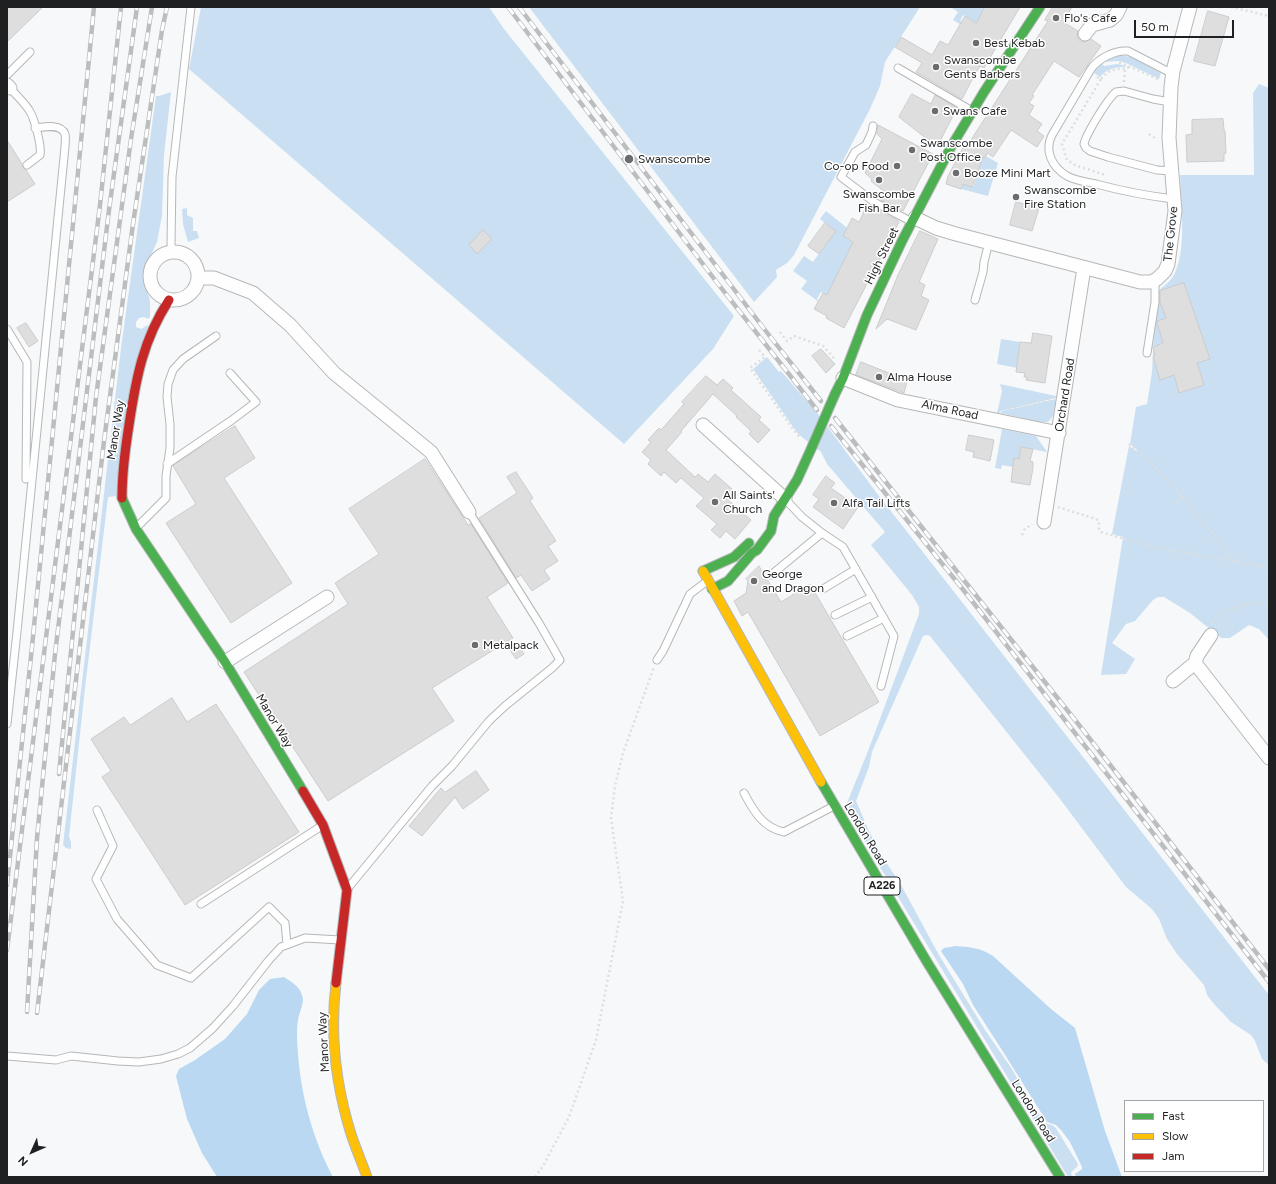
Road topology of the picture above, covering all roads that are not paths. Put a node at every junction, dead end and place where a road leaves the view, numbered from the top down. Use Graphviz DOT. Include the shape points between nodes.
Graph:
graph roads {
  1 [pos="191,7"];
  2 [pos="1036,7"];
  3 [pos="1040,7"];
  4 [pos="1120,7"];
  5 [pos="1190,7"];
  6 [pos="1032,18"];
  7 [pos="1085,34"];
  8 [pos="30,52"];
  9 [pos="898,68"];
  10 [pos="1173,74"];
  11 [pos="7,75"];
  12 [pos="8,87"];
  13 [pos="1170,102"];
  14 [pos="973,111"];
  15 [pos="873,126"];
  16 [pos="35,128"];
  17 [pos="27,165"];
  18 [pos="1172,171"];
  19 [pos="1174,199"];
  20 [pos="914,220"];
  21 [pos="989,242"];
  22 [pos="173,252"];
  23 [pos="1084,268"];
  24 [pos="199,278"];
  25 [pos="1155,281"];
  26 [pos="169,300"];
  27 [pos="975,300"];
  28 [pos="7,329"];
  29 [pos="216,336"];
  30 [pos="1147,353"];
  31 [pos="230,373"];
  32 [pos="843,378"];
  33 [pos="703,425"];
  34 [pos="1059,433"];
  35 [pos="167,464"];
  36 [pos="26,479"];
  37 [pos="785,499"];
  38 [pos="469,512"];
  39 [pos="774,516"];
  40 [pos="1038,522"];
  41 [pos="136,529"];
  42 [pos="822,533"];
  43 [pos="757,550"];
  44 [pos="856,569"];
  45 [pos="771,576"];
  46 [pos="710,585"];
  47 [pos="823,589"];
  48 [pos="724,595"];
  49 [pos="327,597"];
  50 [pos="872,597"];
  51 [pos="835,615"];
  52 [pos="884,618"];
  53 [pos="1210,630"];
  54 [pos="847,636"];
  55 [pos="657,660"];
  56 [pos="225,662"];
  57 [pos="1195,663"];
  58 [pos="1173,681"];
  59 [pos="881,686"];
  60 [pos="7,724"];
  61 [pos="1269,758"];
  62 [pos="744,793"];
  63 [pos="834,806"];
  64 [pos="97,810"];
  65 [pos="323,825"];
  66 [pos="347,890"];
  67 [pos="201,904"];
  68 [pos="341,940"];
  69 [pos="287,944"];
  70 [pos="7,1056"];
  71 [pos="367,1177"];
  72 [pos="1060,1177"];
  1 -- 22 [label="lane" via="172,177"];
  2 -- 6 [label="main road, High Street"];
  3 -- 6 [label="main road, High Street"];
  4 -- 7 [label="street" via="1110,20 1092,25"];
  5 -- 10 [label="street, The Grove"];
  6 -- 14 [label="main road, High Street"];
  8 -- 11 [label="lane"];
  9 -- 14 [label="lane"];
  10 -- 13 [label="street, The Grove"];
  10 -- 19 [label="lane" via="1128,51 1120,51 1100,60 1091,69 1052,135 1048,147 1058,169 1074,179 1142,195"];
  12 -- 16 [label="lane" via="29,110"];
  13 -- 18 [label="street, The Grove"];
  13 -- 18 [label="lane" via="1124,91 1116,92 1108,100 1084,144 1086,148 1108,157 1157,170"];
  14 -- 20 [label="main road, High Street"];
  15 -- 20 [label="lane" via="867,144 855,152 841,177 869,199"];
  16 -- 17 [label="lane" via="41,154"];
  16 -- 60 [label="lane" via="53,127 63,131 65,153"];
  18 -- 19 [label="street, The Grove"];
  19 -- 25 [label="street, The Grove" via="1169,260 1166,269"];
  20 -- 21 [label="street"];
  20 -- 32 [label="main road, High Street" via="867,316"];
  21 -- 23 [label="street"];
  21 -- 27 [label="lane"];
  22 -- 24 [label="street" via="182,253 192,259"];
  22 -- 26 [label="street" via="159,257 151,270 150,278 156,292"];
  23 -- 25 [label="street" via="1140,282"];
  23 -- 34 [label="street, Orchard Road"];
  24 -- 26 [label="street" via="192,293 185,298"];
  24 -- 38 [label="street" via="214,278 253,293 290,325 334,373 431,452"];
  25 -- 30 [label="lane" via="1155,302"];
  26 -- 41 [label="main road, Manor Way" via="148,340 135,385 125,443 122,498"];
  28 -- 36 [label="lane" via="27,362"];
  29 -- 35 [label="lane" via="183,359 173,370 167,397 170,448"];
  31 -- 35 [label="lane" via="256,402"];
  32 -- 34 [label="street, Alma Road" via="898,400"];
  32 -- 37 [label="main road, High Street, bridge"];
  33 -- 37 [label="street"];
  34 -- 40 [label="street, Orchard Road"];
  35 -- 41 [label="lane" via="166,498"];
  37 -- 39 [label="main road, High Street"];
  37 -- 42 [label="lane"];
  38 -- 66 [label="lane" via="560,660 493,718 432,786"];
  39 -- 43 [label="main road, High Street" via="771,531"];
  39 -- 46 [label="main road, High Street / A226" via="734,557 703,571"];
  41 -- 56 [label="main road, Manor Way"];
  42 -- 44 [label="lane" via="843,547"];
  42 -- 45 [label="lane"];
  43 -- 46 [label="main road, High Street" via="728,581"];
  43 -- 48 [label="main road, High Street" via="756,558"];
  44 -- 47 [label="lane"];
  44 -- 50 [label="lane"];
  46 -- 48 [label="main road, London Road / A226"];
  46 -- 55 [label="lane" via="690,594"];
  48 -- 63 [label="main road, London Road / A226"];
  49 -- 56 [label="street"];
  50 -- 51 [label="lane"];
  50 -- 52 [label="lane"];
  52 -- 54 [label="lane"];
  52 -- 59 [label="lane" via="894,636"];
  53 -- 57 [label="street"];
  56 -- 65 [label="main road, Manor Way"];
  57 -- 58 [label="street"];
  57 -- 61 [label="street"];
  62 -- 63 [label="lane" via="759,818 771,828 782,832"];
  63 -- 72 [label="main road, London Road / A226"];
  64 -- 69 [label="lane" via="113,846 96,879 117,919 157,965 191,978 269,907 285,923"];
  65 -- 66 [label="main road, Manor Way"];
  65 -- 67 [label="lane"];
  66 -- 68 [label="main road, Manor Way"];
  68 -- 69 [label="lane" via="305,938"];
  68 -- 71 [label="main road, Manor Way" via="334,999 337,1069 350,1134"];
  69 -- 70 [label="lane" via="269,960 213,1028 190,1048 178,1054 139,1062 71,1056 56,1060"];
}
